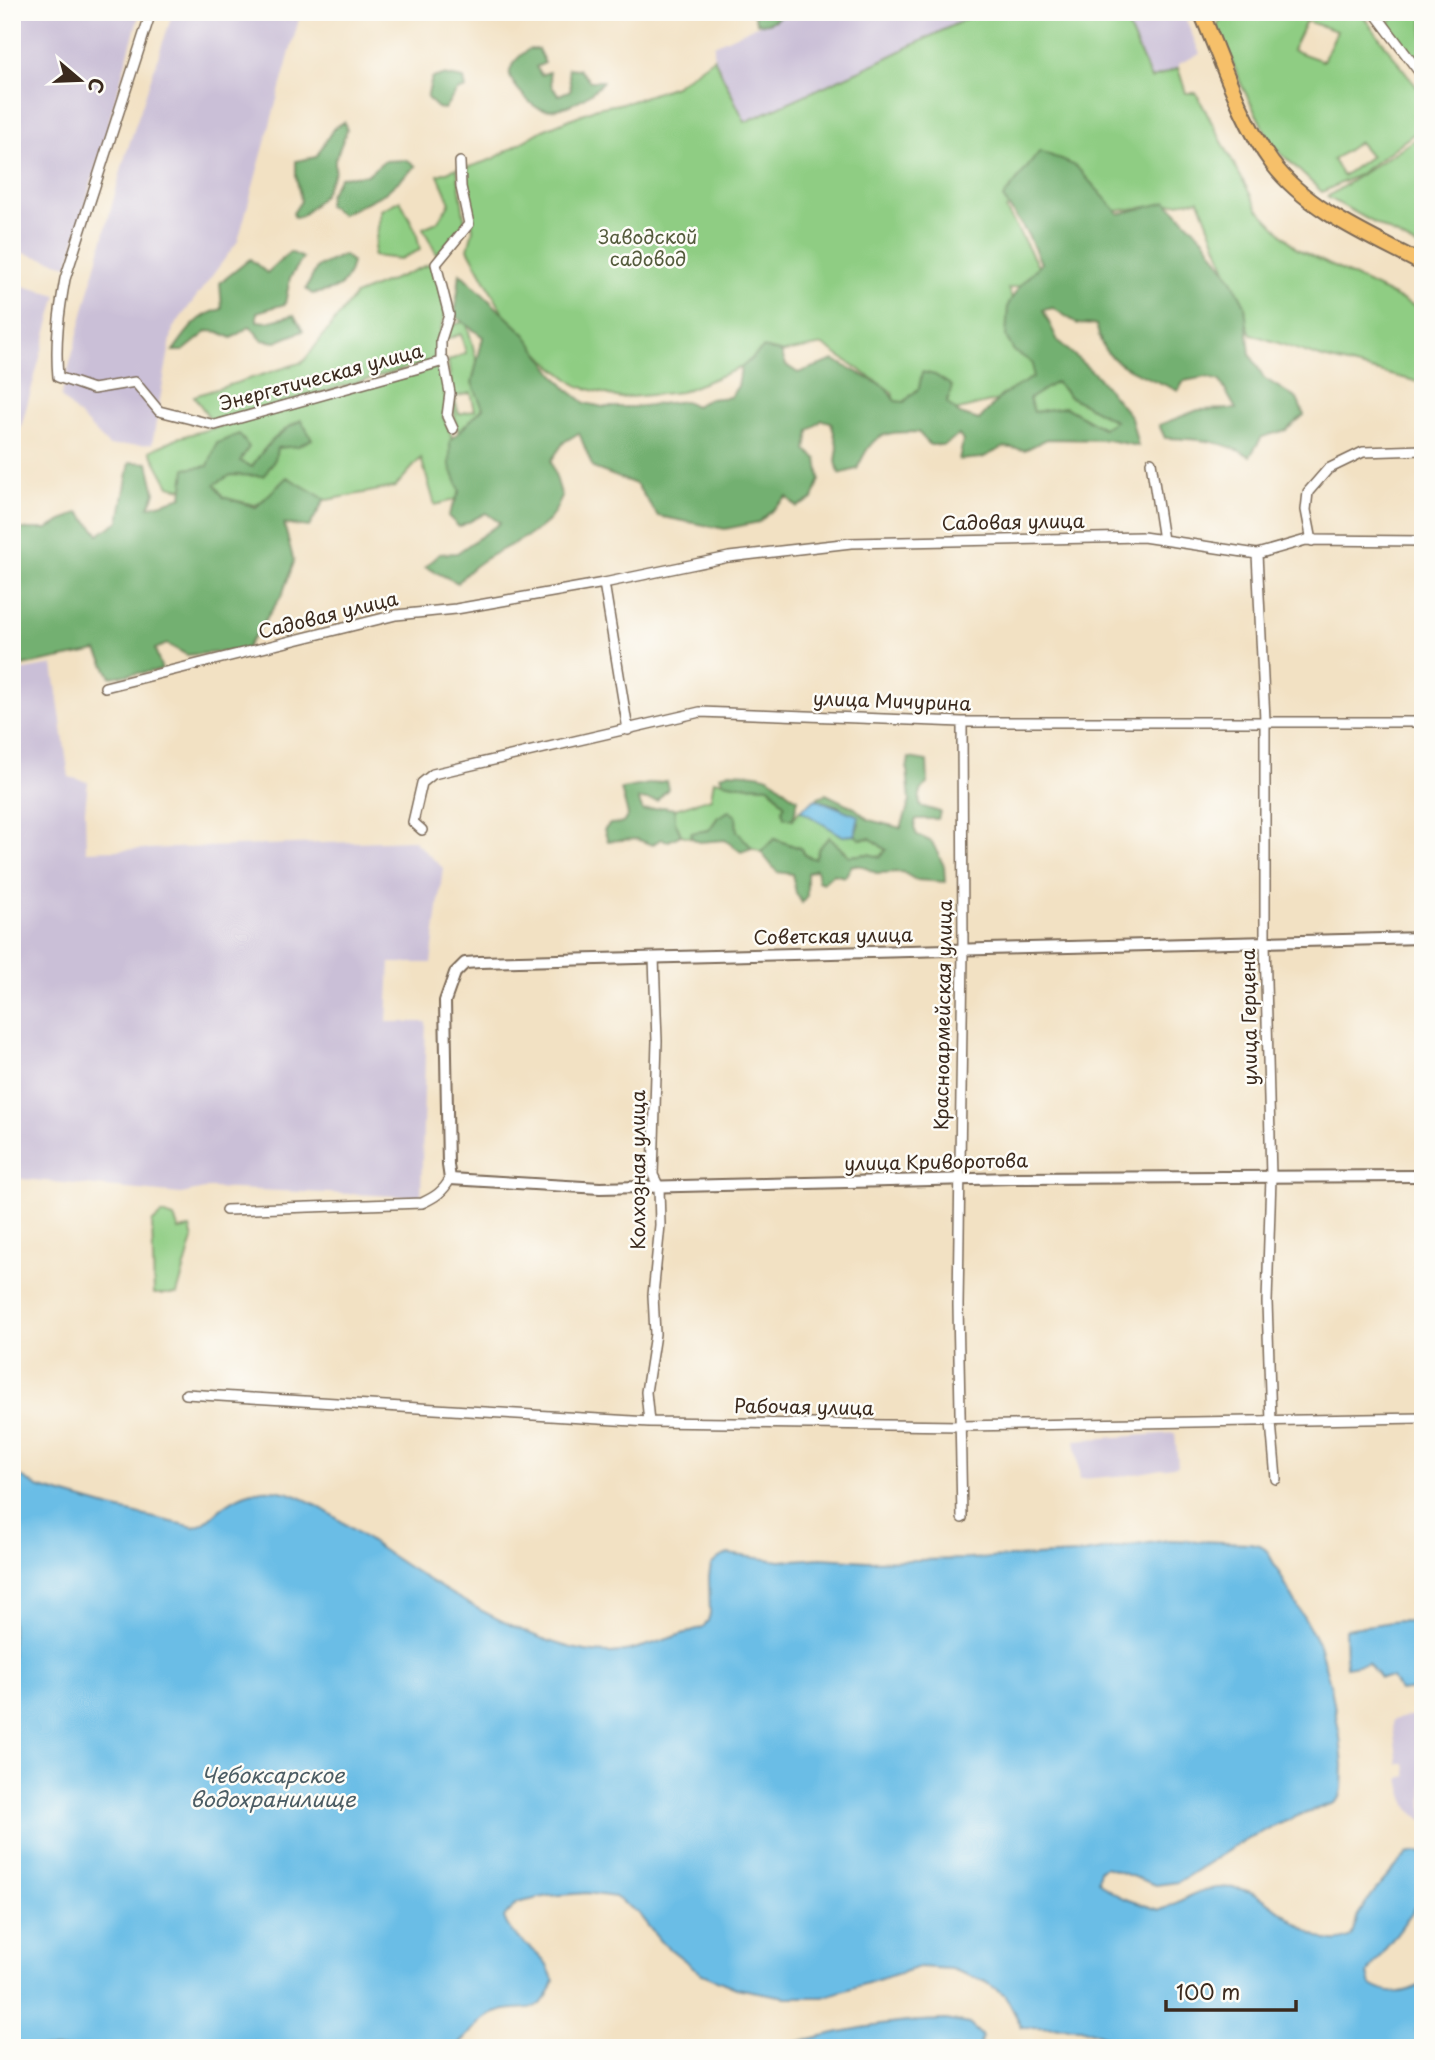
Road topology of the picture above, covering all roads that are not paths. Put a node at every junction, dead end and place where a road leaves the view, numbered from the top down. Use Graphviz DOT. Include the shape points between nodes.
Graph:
graph roads {
  1 [pos="151,12"];
  2 [pos="1201,12"];
  3 [pos="1374,12"];
  4 [pos="1423,77"];
  5 [pos="460,162"];
  6 [pos="1423,264"];
  7 [pos="444,362"];
  8 [pos="453,429"];
  9 [pos="1423,450"];
  10 [pos="1151,461"];
  11 [pos="1163,540"];
  12 [pos="1312,541"];
  13 [pos="1423,541"];
  14 [pos="1257,554"];
  15 [pos="604,583"];
  16 [pos="105,687"];
  17 [pos="1265,720"];
  18 [pos="962,722"];
  19 [pos="1423,722"];
  20 [pos="628,730"];
  21 [pos="422,830"];
  22 [pos="1423,938"];
  23 [pos="1265,942"];
  24 [pos="962,951"];
  25 [pos="654,958"];
  26 [pos="1423,1176"];
  27 [pos="1271,1177"];
  28 [pos="450,1179"];
  29 [pos="959,1179"];
  30 [pos="659,1187"];
  31 [pos="226,1210"];
  32 [pos="186,1394"];
  33 [pos="1423,1418"];
  34 [pos="649,1422"];
  35 [pos="1271,1422"];
  36 [pos="961,1426"];
  37 [pos="1276,1479"];
  38 [pos="962,1518"];
  1 -- 7 [label="street, Энергетическая улица" via="65,279 58,314 58,377 93,389 135,382 159,411 215,425"];
  2 -- 6 [label="main road" via="1250,125 1273,164 1321,207"];
  3 -- 4 [label="street"];
  5 -- 7 [label="street, Энергетическая улица" via="469,224 436,264 450,315 441,340"];
  7 -- 8 [label="street, Энергетическая улица" via="450,393 447,416"];
  9 -- 12 [label="street" via="1363,452 1328,469 1308,492"];
  10 -- 11 [label="street"];
  11 -- 14 [label="street, Садовая улица"];
  11 -- 15 [label="street, Садовая улица" via="851,543 729,556"];
  12 -- 13 [label="street, Садовая улица"];
  12 -- 14 [label="street, Садовая улица"];
  14 -- 17 [label="street, улица Герцена"];
  15 -- 16 [label="street, Садовая улица" via="396,615"];
  15 -- 20 [label="street"];
  17 -- 18 [label="street, улица Мичурина"];
  17 -- 19 [label="street, улица Мичурина"];
  17 -- 23 [label="street, улица Герцена"];
  18 -- 20 [label="street, улица Мичурина" via="700,712"];
  18 -- 24 [label="street, Красноармейская улица"];
  20 -- 21 [label="street, улица Мичурина" via="433,774 422,783 413,822"];
  22 -- 23 [label="street, Советская улица"];
  23 -- 24 [label="street, Советская улица"];
  23 -- 27 [label="street, улица Герцена"];
  24 -- 25 [label="street, Советская улица"];
  24 -- 29 [label="street, Красноармейская улица"];
  25 -- 28 [label="street, Советская улица" via="465,963 454,973 445,1001"];
  25 -- 30 [label="street, Колхозная улица" via="653,1175"];
  26 -- 27 [label="street, улица Криворотова"];
  27 -- 29 [label="street, улица Криворотова"];
  27 -- 35 [label="street, улица Герцена" via="1266,1302"];
  28 -- 30 [label="street, улица Криворотова"];
  28 -- 31 [label="street" via="437,1196 422,1203"];
  29 -- 30 [label="street, улица Криворотова"];
  29 -- 36 [label="street, Красноармейская улица"];
  30 -- 34 [label="street, Колхозная улица" via="655,1334 646,1392"];
  32 -- 34 [label="street, Рабочая улица"];
  33 -- 35 [label="street, Рабочая улица"];
  34 -- 36 [label="street, Рабочая улица"];
  35 -- 36 [label="street, Рабочая улица"];
  35 -- 37 [label="street, улица Герцена"];
  36 -- 38 [label="street, Красноармейская улица"];
}
